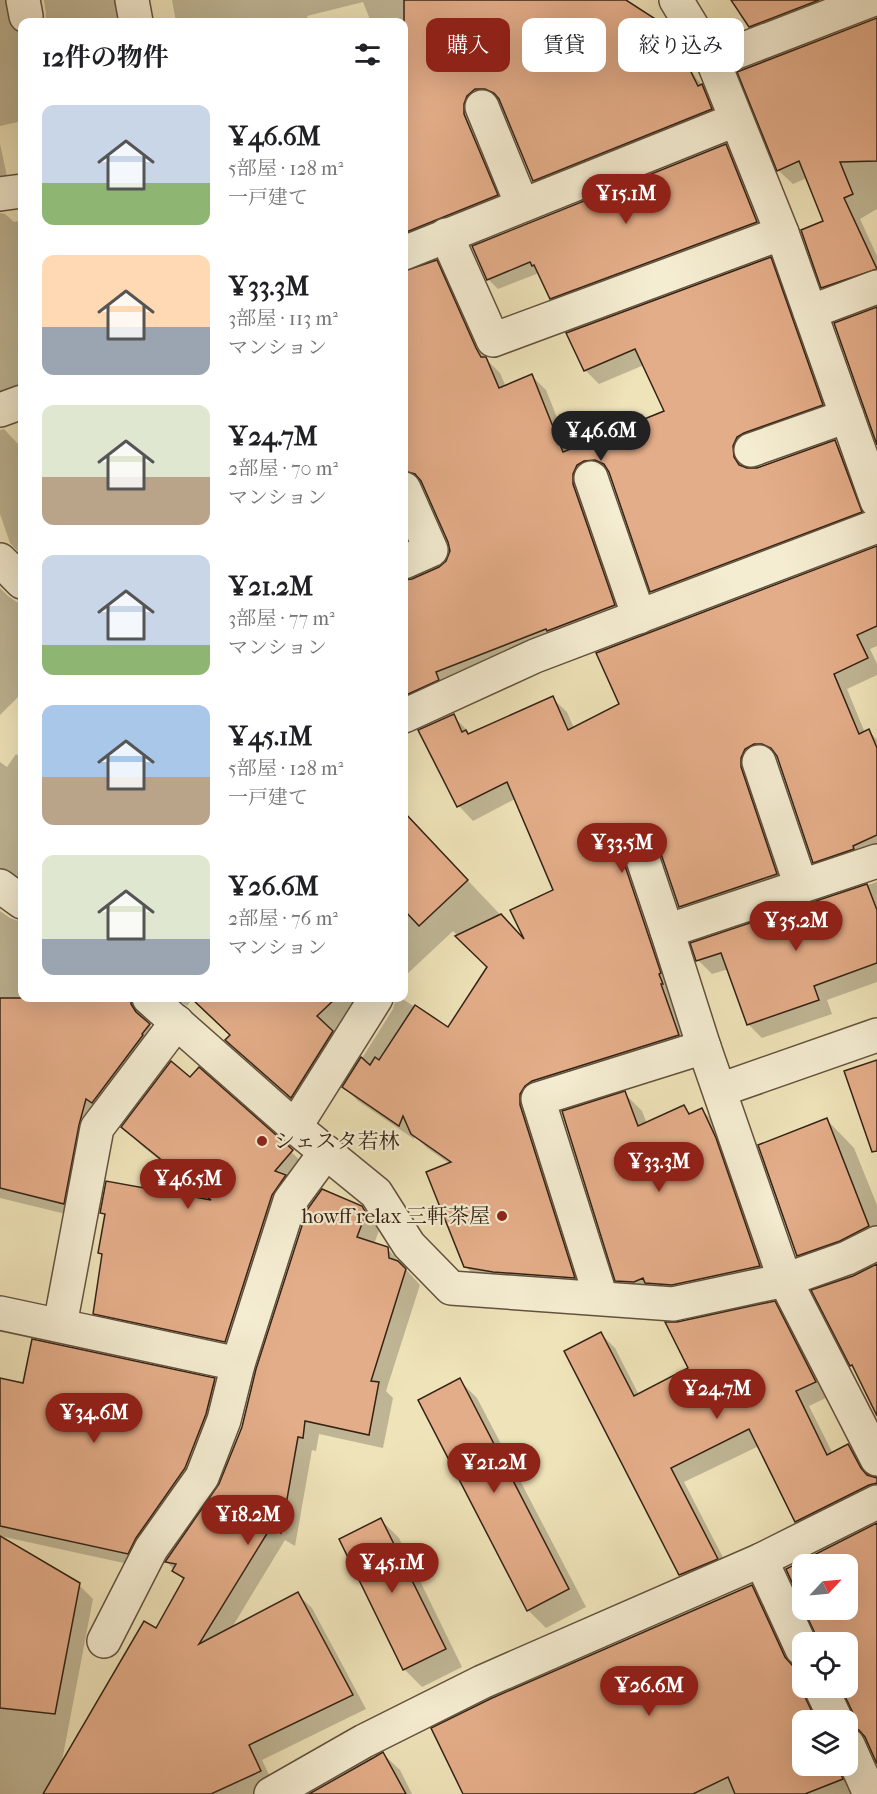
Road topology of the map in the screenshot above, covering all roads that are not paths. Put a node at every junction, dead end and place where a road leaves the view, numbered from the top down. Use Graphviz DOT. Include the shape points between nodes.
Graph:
graph roads {
  1 [pos="132,0"];
  2 [pos="676,0"];
  3 [pos="872,0"];
  4 [pos="135,18"];
  5 [pos="687,18"];
  6 [pos="744,49"];
  7 [pos="717,72"];
  8 [pos="482,107"];
  9 [pos="735,120"];
  10 [pos="18,192"];
  11 [pos="0,194"];
  12 [pos="522,205"];
  13 [pos="782,233"];
  14 [pos="446,236"];
  15 [pos="408,251"];
  16 [pos="877,287"];
  17 [pos="810,312"];
  18 [pos="18,403"];
  19 [pos="0,410"];
  20 [pos="847,416"];
  21 [pos="751,450"];
  22 [pos="591,478"];
  23 [pos="408,498"];
  24 [pos="877,501"];
  25 [pos="877,526"];
  26 [pos="0,560"];
  27 [pos="408,560"];
  28 [pos="18,578"];
  29 [pos="639,617"];
  30 [pos="408,714"];
  31 [pos="759,762"];
  32 [pos="639,848"];
  33 [pos="877,861"];
  34 [pos="0,886"];
  35 [pos="801,886"];
  36 [pos="18,899"];
  37 [pos="667,931"];
  38 [pos="154,1002"];
  39 [pos="373,1002"];
  40 [pos="177,1022"];
  41 [pos="877,1035"];
  42 [pos="704,1047"];
  43 [pos="720,1090"];
  44 [pos="295,1127"];
  45 [pos="326,1152"];
  46 [pos="877,1242"];
  47 [pos="785,1280"];
  48 [pos="601,1298"];
  49 [pos="0,1312"];
  50 [pos="60,1325"];
  51 [pos="238,1364"];
  52 [pos="877,1459"];
  53 [pos="877,1502"];
  54 [pos="761,1560"];
  55 [pos="794,1632"];
  56 [pos="104,1641"];
  57 [pos="858,1767"];
  58 [pos="272,1794"];
  59 [pos="870,1794"];
  1 -- 4 [label="street"];
  2 -- 5 [label="street"];
  3 -- 6 [label="street"];
  7 -- 9 [label="street"];
  8 -- 12 [label="street"];
  9 -- 12 [label="street"];
  9 -- 13 [label="street"];
  10 -- 11 [label="street"];
  12 -- 14 [label="street"];
  13 -- 14 [label="street" via="493,340"];
  13 -- 17 [label="street"];
  14 -- 15 [label="street"];
  16 -- 17 [label="street"];
  17 -- 20 [label="street"];
  18 -- 19 [label="street"];
  20 -- 21 [label="street"];
  20 -- 24 [label="street"];
  22 -- 29 [label="street"];
  23 -- 27 [label="street" via="431,550"];
  25 -- 29 [label="street"];
  26 -- 28 [label="street"];
  29 -- 30 [label="street" via="535,656"];
  31 -- 35 [label="street"];
  32 -- 37 [label="street"];
  33 -- 35 [label="street"];
  34 -- 36 [label="street"];
  35 -- 37 [label="street"];
  37 -- 42 [label="street"];
  38 -- 40 [label="street"];
  39 -- 44 [label="street"];
  40 -- 44 [label="street"];
  40 -- 50 [label="street" via="97,1128"];
  41 -- 43 [label="street"];
  42 -- 43 [label="street"];
  42 -- 48 [label="street" via="538,1099"];
  43 -- 47 [label="street"];
  44 -- 45 [label="street"];
  45 -- 48 [label="street" via="376,1193 409,1245 451,1288"];
  45 -- 51 [label="street" via="290,1201"];
  46 -- 47 [label="street" via="847,1258"];
  47 -- 48 [label="street" via="673,1304"];
  47 -- 52 [label="street"];
  49 -- 50 [label="street"];
  50 -- 51 [label="street"];
  51 -- 56 [label="street" via="224,1420 202,1477 151,1550"];
  53 -- 54 [label="street"];
  54 -- 55 [label="street"];
  54 -- 58 [label="street" via="482,1682 364,1741"];
  57 -- 59 [label="street"];
}
